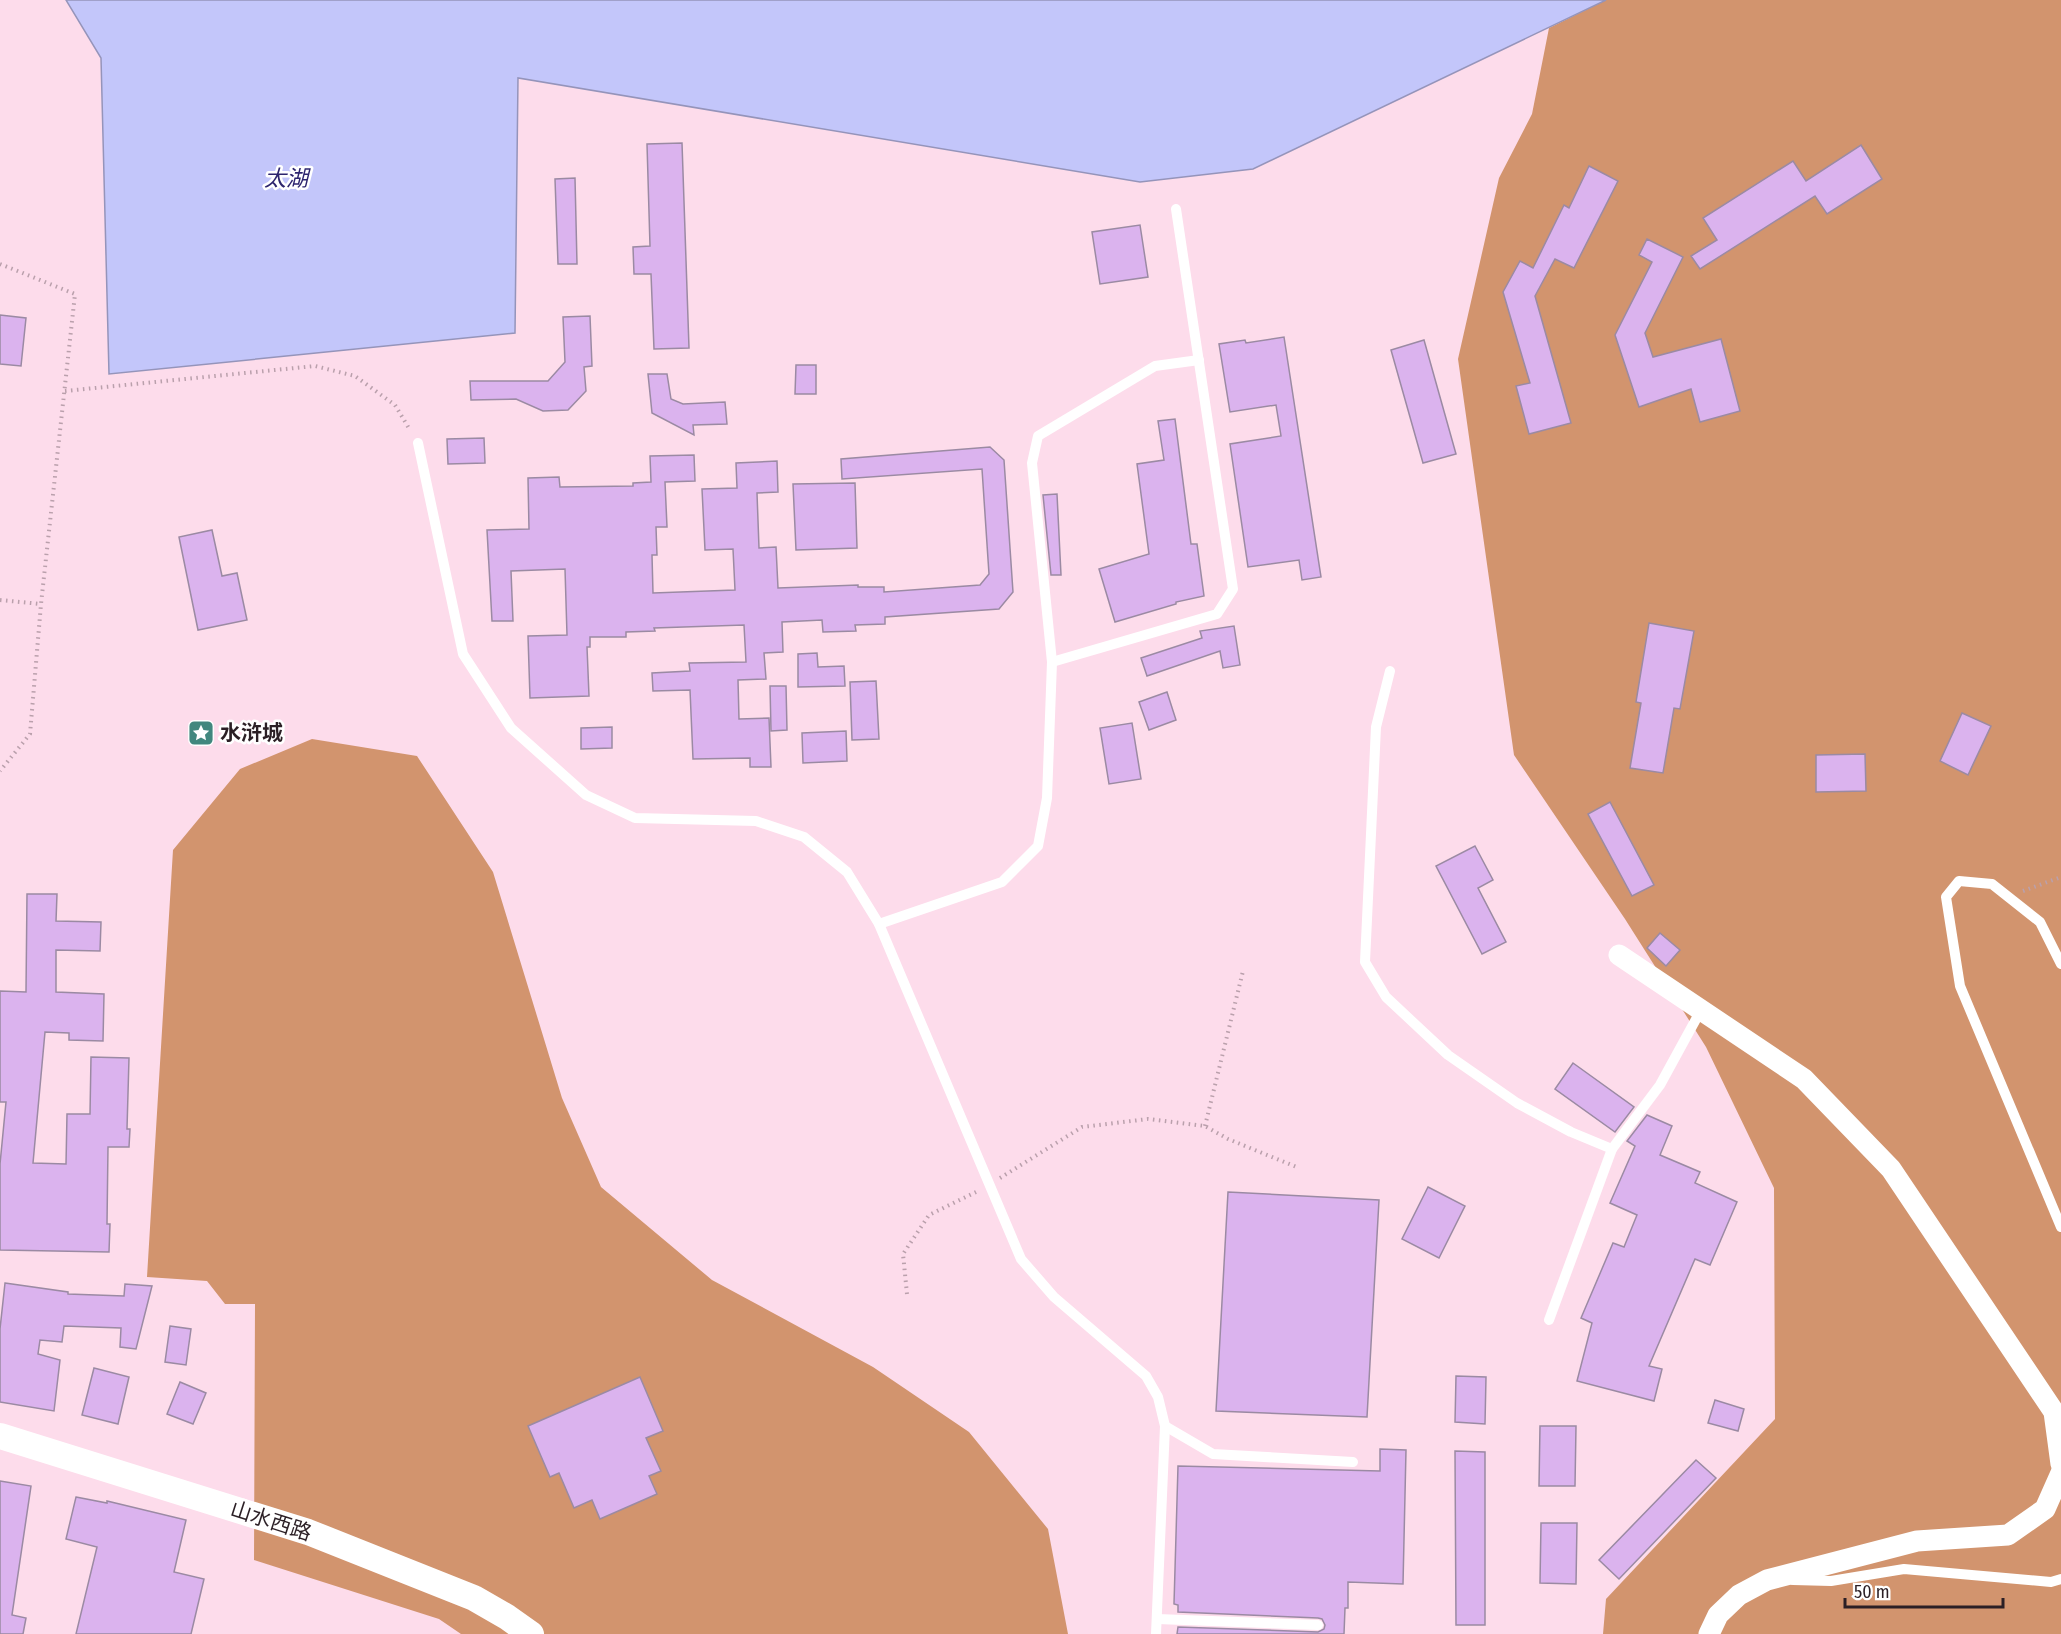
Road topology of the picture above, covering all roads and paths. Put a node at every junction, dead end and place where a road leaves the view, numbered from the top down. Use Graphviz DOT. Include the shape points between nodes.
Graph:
graph roads {
  1 [pos="1176,209"];
  2 [pos="0,264"];
  3 [pos="1199,360"];
  4 [pos="65,391"];
  5 [pos="418,443"];
  6 [pos="0,600"];
  7 [pos="41,604"];
  8 [pos="1052,662"];
  9 [pos="1390,671"];
  10 [pos="0,771"];
  11 [pos="2061,877"];
  12 [pos="2008,897"];
  13 [pos="879,924"];
  14 [pos="1619,955"];
  15 [pos="2061,964"];
  16 [pos="1243,971"];
  17 [pos="1701,1010"];
  18 [pos="1205,1126"];
  19 [pos="1612,1149"];
  20 [pos="1299,1168"];
  21 [pos="989,1185"];
  22 [pos="2061,1227"];
  23 [pos="907,1294"];
  24 [pos="1549,1320"];
  25 [pos="1165,1426"];
  26 [pos="0,1436"];
  27 [pos="1353,1462"];
  28 [pos="2061,1464"];
  29 [pos="2061,1473"];
  30 [pos="2061,1579"];
  31 [pos="1767,1580"];
  32 [pos="1157,1619"];
  33 [pos="1318,1625"];
  34 [pos="531,1634"];
  35 [pos="1156,1634"];
  36 [pos="1709,1634"];
  1 -- 3 [label="lane"];
  2 -- 4 [label="path" via="75,294"];
  3 -- 8 [label="lane" via="1155,366 1038,436 1032,463"];
  3 -- 8 [label="lane" via="1233,589 1217,614"];
  4 -- 5 [label="path" via="315,366 355,376 395,405"];
  4 -- 7 [label="path"];
  5 -- 13 [label="lane" via="463,654 511,728 586,795 635,818 756,821 804,837 847,872"];
  6 -- 7 [label="path"];
  7 -- 10 [label="path" via="30,734"];
  8 -- 13 [label="lane" via="1047,798 1038,846 1002,882"];
  9 -- 19 [label="lane" via="1376,727 1365,962 1386,997 1448,1055 1517,1103"];
  11 -- 12 [label="path"];
  12 -- 15 [label="lane" via="2040,922"];
  12 -- 22 [label="lane" via="1992,884 1959,880 1946,897 1960,986"];
  13 -- 21 [label="lane"];
  14 -- 17 [label="street"];
  16 -- 18 [label="path"];
  17 -- 19 [label="lane" via="1660,1085"];
  17 -- 28 [label="street" via="1804,1079 1892,1169 2054,1412"];
  18 -- 20 [label="path"];
  18 -- 21 [label="path" via="1148,1119 1082,1127"];
  19 -- 24 [label="lane"];
  21 -- 23 [label="path" via="929,1215 903,1254"];
  21 -- 25 [label="lane" via="1021,1259 1054,1297 1146,1376 1158,1397"];
  25 -- 27 [label="lane" via="1213,1454"];
  25 -- 32 [label="lane"];
  26 -- 34 [label="street, 山水西路" via="308,1532 474,1598"];
  29 -- 31 [label="street" via="2044,1509 2008,1535 1917,1541"];
  30 -- 31 [label="lane" via="2051,1582 1904,1569 1831,1581"];
  31 -- 36 [label="street" via="1740,1595 1718,1615"];
  32 -- 33 [label="lane"];
  32 -- 35 [label="lane"];
}
